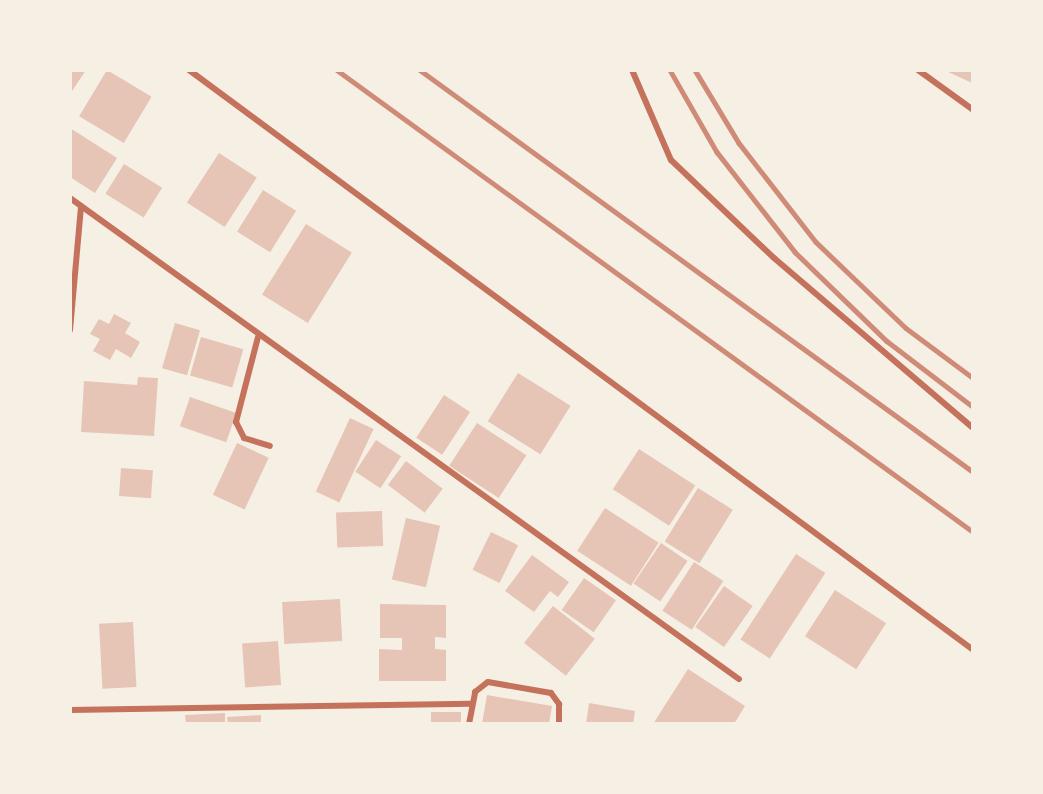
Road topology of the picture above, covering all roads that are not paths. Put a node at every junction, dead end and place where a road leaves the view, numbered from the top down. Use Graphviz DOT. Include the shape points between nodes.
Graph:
graph roads {
  1 [pos="189,70"];
  2 [pos="632,70"];
  3 [pos="918,70"];
  4 [pos="972,109"];
  5 [pos="70,198"];
  6 [pos="81,206"];
  7 [pos="70,330"];
  8 [pos="258,337"];
  9 [pos="972,427"];
  10 [pos="270,446"];
  11 [pos="972,649"];
  12 [pos="739,679"];
  13 [pos="471,704"];
  14 [pos="70,710"];
  15 [pos="469,723"];
  16 [pos="559,723"];
  1 -- 11 [label="street"];
  2 -- 9 [label="street" via="671,160 774,258"];
  3 -- 4 [label="street"];
  5 -- 6 [label="street"];
  6 -- 7 [label="street"];
  6 -- 8 [label="street"];
  8 -- 10 [label="street" via="236,422 244,438"];
  8 -- 12 [label="street"];
  13 -- 14 [label="street"];
  13 -- 15 [label="street"];
  13 -- 16 [label="street" via="488,682 551,693 559,704"];
}
